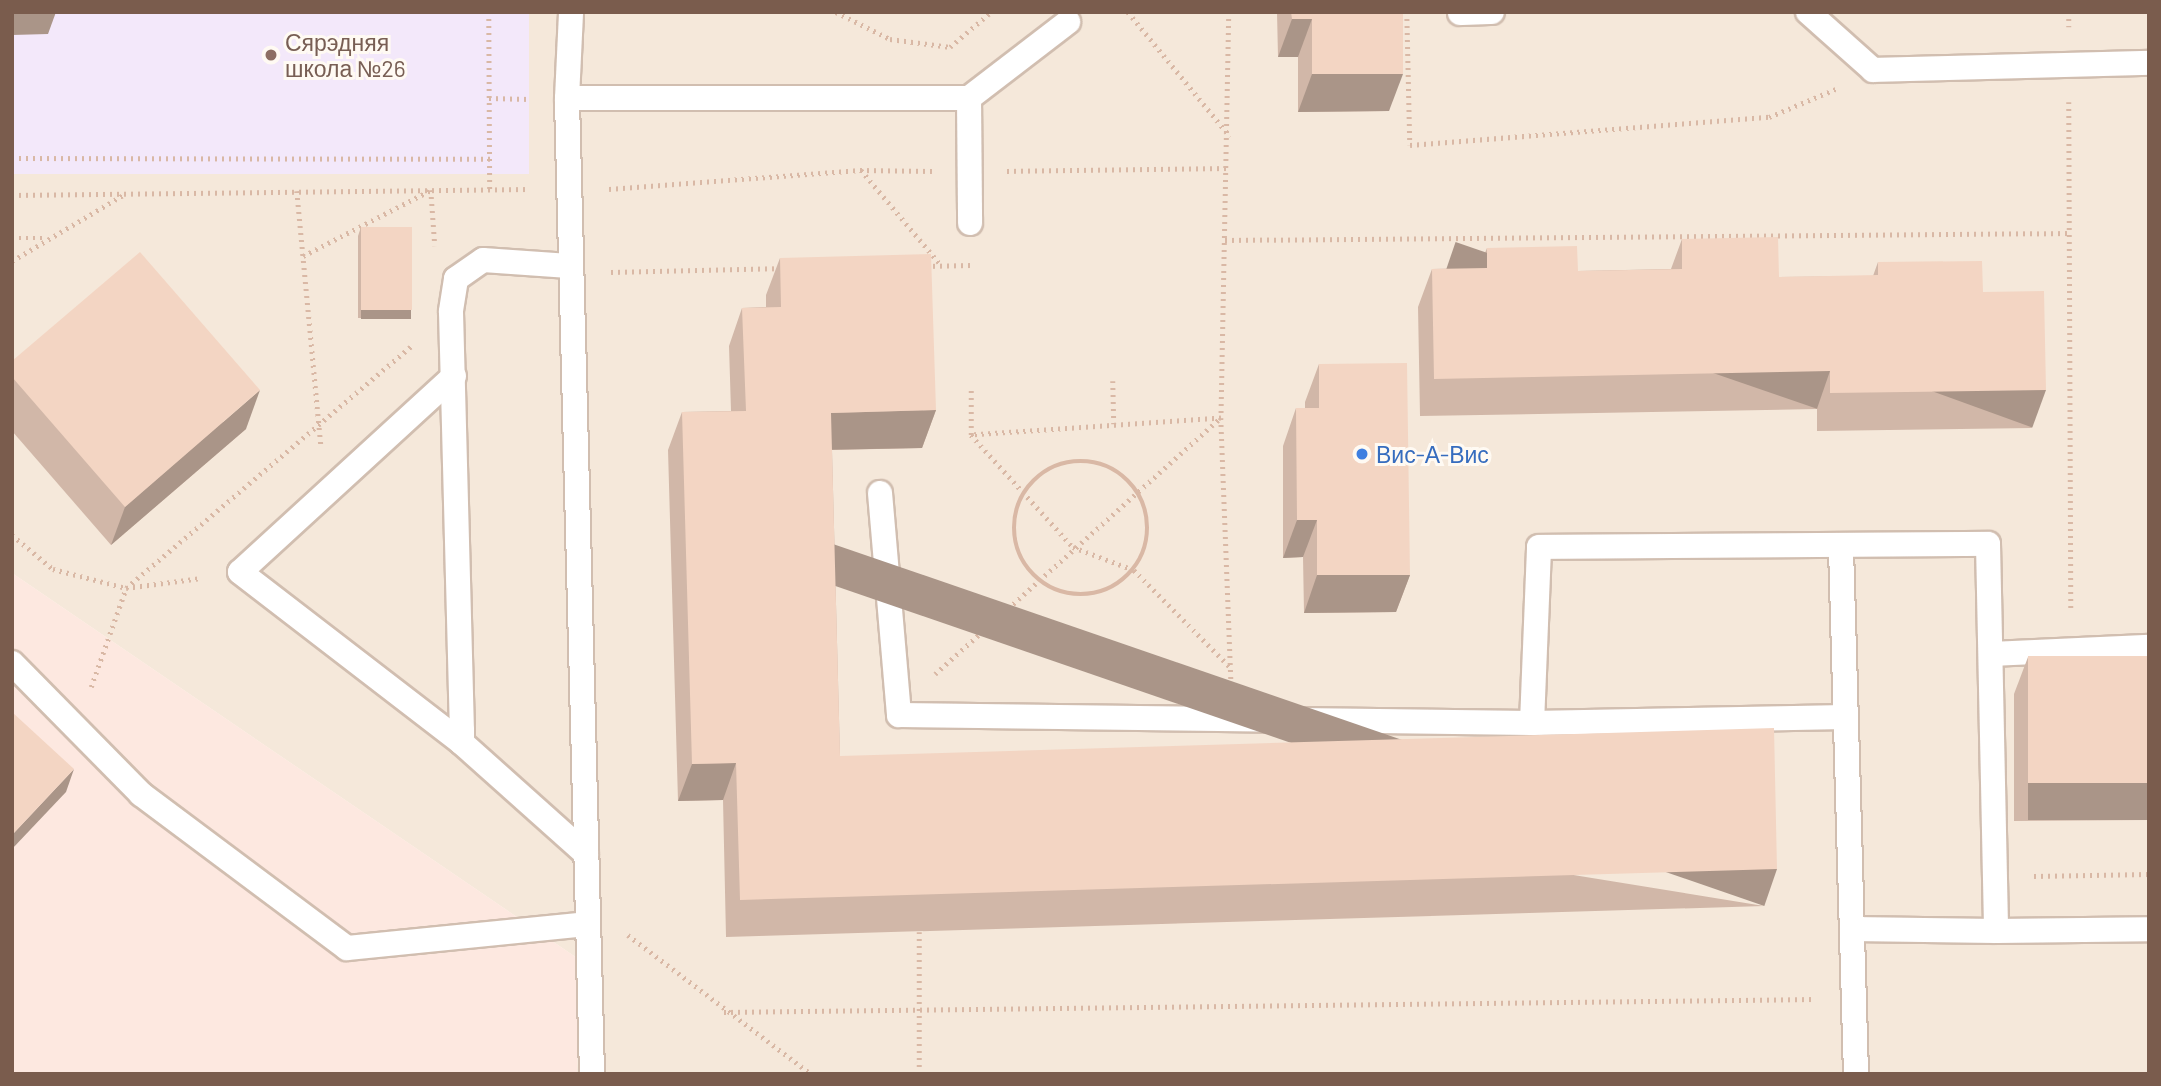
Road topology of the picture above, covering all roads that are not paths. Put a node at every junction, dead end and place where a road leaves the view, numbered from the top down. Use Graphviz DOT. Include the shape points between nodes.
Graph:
graph roads {
  1 [pos="571,12"];
  2 [pos="1492,12"];
  3 [pos="1808,12"];
  4 [pos="1460,13"];
  5 [pos="1068,22"];
  6 [pos="2149,63"];
  7 [pos="969,98"];
  8 [pos="567,99"];
  9 [pos="970,223"];
  10 [pos="569,266"];
  11 [pos="454,376"];
  12 [pos="880,493"];
  13 [pos="1841,548"];
  14 [pos="2149,647"];
  15 [pos="1992,654"];
  16 [pos="12,663"];
  17 [pos="1846,718"];
  18 [pos="1532,723"];
  19 [pos="462,744"];
  20 [pos="586,854"];
  21 [pos="587,923"];
  22 [pos="1852,929"];
  23 [pos="2149,929"];
  24 [pos="1996,931"];
  25 [pos="592,1074"];
  26 [pos="1856,1074"];
  1 -- 8 [label="lane"];
  2 -- 4 [label="lane"];
  3 -- 6 [label="lane" via="1873,70"];
  5 -- 7 [label="lane"];
  7 -- 8 [label="lane"];
  7 -- 9 [label="lane"];
  8 -- 10 [label="lane"];
  10 -- 11 [label="lane" via="483,260 456,279 451,312"];
  10 -- 20 [label="lane"];
  11 -- 19 [label="lane"];
  11 -- 19 [label="lane" via="240,572"];
  12 -- 18 [label="lane" via="899,715"];
  13 -- 15 [label="lane" via="1988,544"];
  13 -- 17 [label="lane"];
  13 -- 18 [label="lane" via="1539,547"];
  14 -- 15 [label="lane"];
  15 -- 24 [label="lane"];
  16 -- 21 [label="lane" via="141,794 347,948"];
  17 -- 18 [label="lane"];
  17 -- 22 [label="lane"];
  19 -- 20 [label="lane"];
  20 -- 21 [label="lane"];
  21 -- 25 [label="lane"];
  22 -- 24 [label="lane"];
  22 -- 26 [label="lane"];
  23 -- 24 [label="lane"];
}
